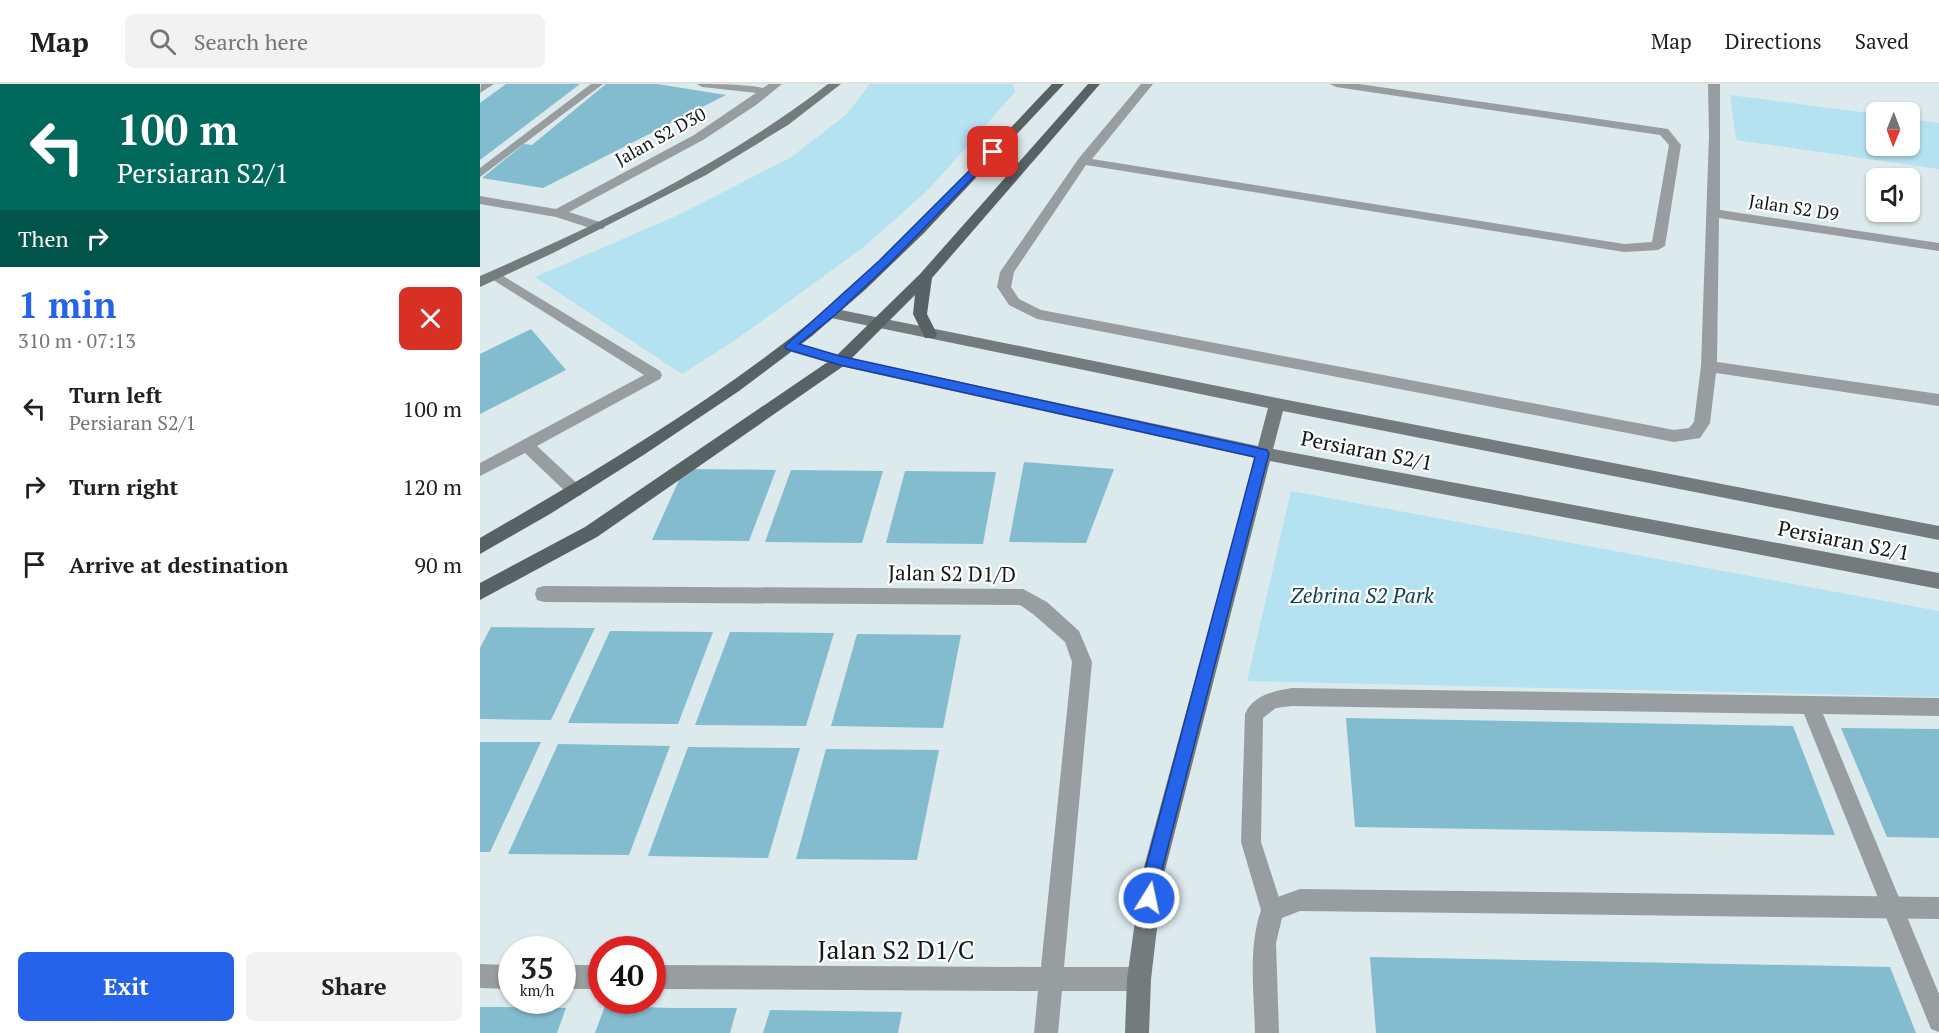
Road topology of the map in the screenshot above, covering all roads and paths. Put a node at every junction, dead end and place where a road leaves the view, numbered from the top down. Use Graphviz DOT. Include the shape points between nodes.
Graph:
graph roads {
  1 [pos="488,84"];
  2 [pos="598,84"];
  3 [pos="702,84"];
  4 [pos="835,84"];
  5 [pos="1058,84"];
  6 [pos="1094,84"];
  7 [pos="1147,84"];
  8 [pos="1336,84"];
  9 [pos="1714,84"];
  10 [pos="771,88"];
  11 [pos="480,90"];
  12 [pos="1083,161"];
  13 [pos="480,174"];
  14 [pos="480,200"];
  15 [pos="558,213"];
  16 [pos="1714,213"];
  17 [pos="598,226"];
  18 [pos="1939,247"];
  19 [pos="495,275"];
  20 [pos="925,277"];
  21 [pos="480,282"];
  22 [pos="831,313"];
  23 [pos="879,324"];
  24 [pos="930,334"];
  25 [pos="790,346"];
  26 [pos="840,361"];
  27 [pos="1709,366"];
  28 [pos="1939,400"];
  29 [pos="1276,404"];
  30 [pos="526,445"];
  31 [pos="1262,453"];
  32 [pos="480,470"];
  33 [pos="575,491"];
  34 [pos="1939,533"];
  35 [pos="480,548"];
  36 [pos="1939,581"];
  37 [pos="480,592"];
  38 [pos="544,594"];
  39 [pos="1810,705"];
  40 [pos="1939,707"];
  41 [pos="1892,908"];
  42 [pos="1939,908"];
  43 [pos="1272,910"];
  44 [pos="480,976"];
  45 [pos="498,976"];
  46 [pos="666,977"];
  47 [pos="1051,978"];
  48 [pos="1139,978"];
  49 [pos="1939,1021"];
  50 [pos="1046,1033"];
  51 [pos="1137,1033"];
  52 [pos="1267,1033"];
  1 -- 11 [label="street"];
  2 -- 13 [label="lane"];
  3 -- 10 [label="lane"];
  4 -- 17 [label="street" via="739,153"];
  5 -- 22 [label="main road"];
  6 -- 20 [label="main road"];
  7 -- 12 [label="street"];
  8 -- 12 [label="street" via="1664,132 1675,146 1658,246 1624,248"];
  9 -- 16 [label="street"];
  10 -- 15 [label="street, Jalan S2 D30" via="710,129"];
  12 -- 27 [label="street" via="1007,272 1004,288 1014,302 1037,314 1674,436 1694,434 1702,423"];
  14 -- 15 [label="street"];
  15 -- 17 [label="street"];
  16 -- 18 [label="street, Jalan S2 D9"];
  16 -- 27 [label="street"];
  17 -- 19 [label="street"];
  19 -- 21 [label="street"];
  19 -- 30 [label="lane" via="655,375"];
  20 -- 23 [label="main road"];
  20 -- 24 [label="main road" via="920,314"];
  22 -- 23 [label="street, Persiaran S2/1"];
  22 -- 25 [label="main road"];
  23 -- 24 [label="street, Persiaran S2/1"];
  23 -- 26 [label="main road"];
  24 -- 29 [label="street, Persiaran S2/1"];
  25 -- 26 [label="street, Persiaran S2/1"];
  25 -- 33 [label="main road" via="666,434"];
  26 -- 31 [label="street, Persiaran S2/1"];
  26 -- 37 [label="main road" via="591,532"];
  27 -- 28 [label="street"];
  29 -- 31 [label="street"];
  29 -- 34 [label="street, Persiaran S2/1"];
  30 -- 32 [label="lane"];
  30 -- 33 [label="lane"];
  31 -- 36 [label="street, Persiaran S2/1"];
  31 -- 48 [label="street" via="1152,878"];
  33 -- 35 [label="main road"];
  38 -- 47 [label="street, Jalan S2 D1/D" via="1023,597 1040,608 1072,638 1082,662"];
  39 -- 40 [label="lane"];
  39 -- 41 [label="lane"];
  39 -- 43 [label="lane" via="1293,697 1272,700 1254,714 1251,842"];
  41 -- 42 [label="street"];
  41 -- 43 [label="street" via="1300,900"];
  41 -- 49 [label="lane"];
  43 -- 52 [label="street" via="1264,943"];
  44 -- 45 [label="street"];
  46 -- 47 [label="street, Jalan S2 D1/C"];
  47 -- 48 [label="street, Jalan S2 D1/C"];
  47 -- 50 [label="street, Jalan S2 D1/D"];
  48 -- 51 [label="street"];
}
